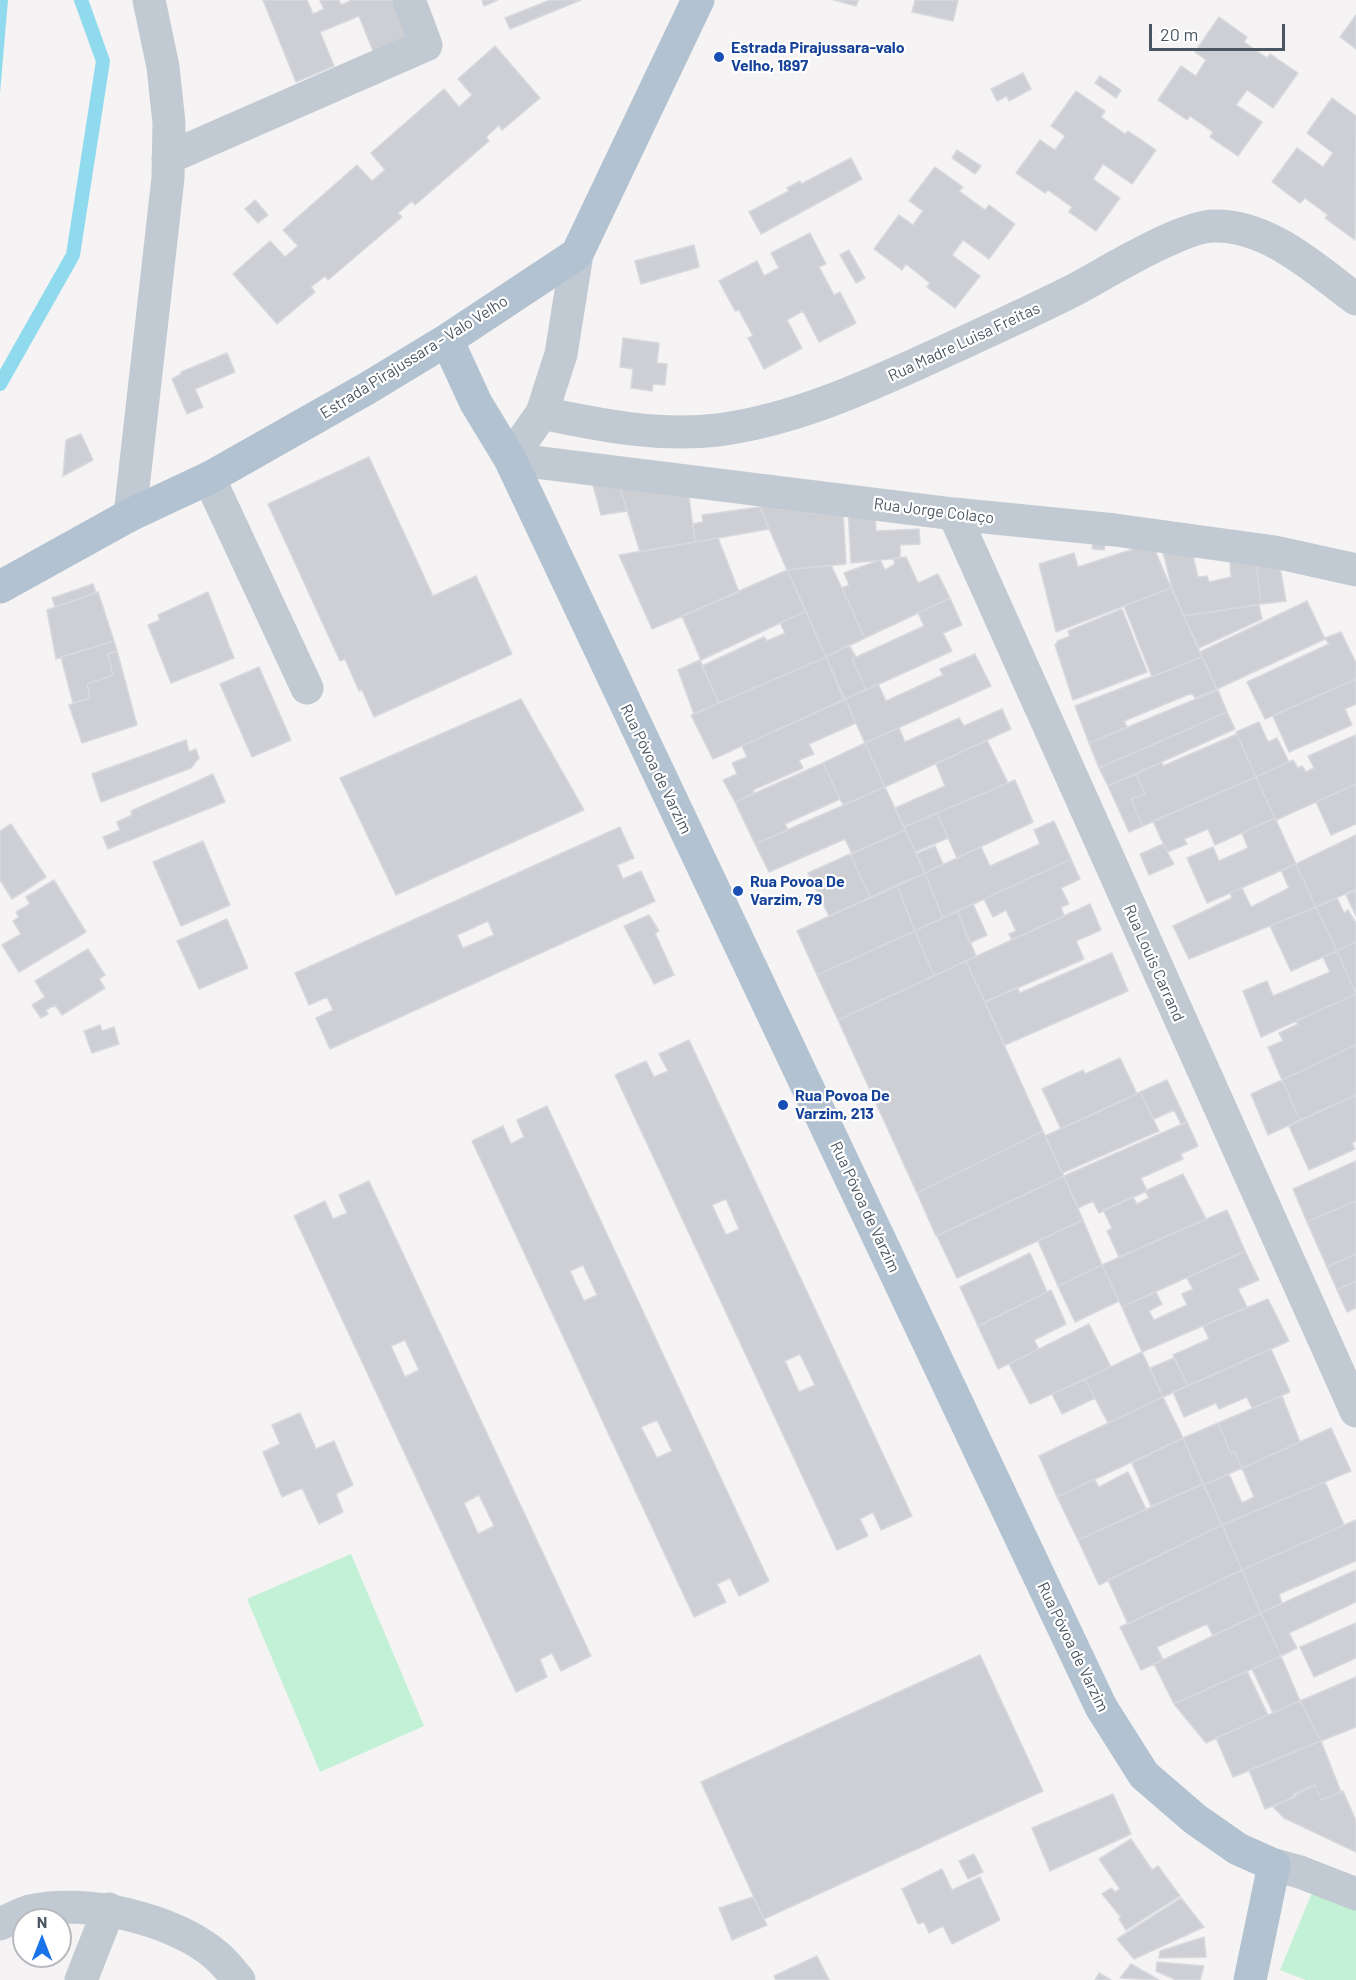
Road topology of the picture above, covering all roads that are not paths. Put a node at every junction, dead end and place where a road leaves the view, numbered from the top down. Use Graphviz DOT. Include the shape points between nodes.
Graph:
graph roads {
  1 [pos="149,0"];
  2 [pos="409,0"];
  3 [pos="698,0"];
  4 [pos="168,158"];
  5 [pos="577,254"];
  6 [pos="1356,299"];
  7 [pos="447,340"];
  8 [pos="543,413"];
  9 [pos="510,459"];
  10 [pos="209,478"];
  11 [pos="954,514"];
  12 [pos="130,515"];
  13 [pos="1356,570"];
  14 [pos="0,587"];
  15 [pos="307,687"];
  16 [pos="1356,1411"];
  17 [pos="1274,1865"];
  18 [pos="1356,1894"];
  19 [pos="109,1909"];
  20 [pos="0,1924"];
  21 [pos="81,1980"];
  22 [pos="239,1980"];
  23 [pos="1250,1980"];
  1 -- 4 [label="street" via="169,123"];
  2 -- 4 [label="street" via="426,45"];
  3 -- 5 [label="main road"];
  4 -- 12 [label="street"];
  5 -- 7 [label="main road, Estrada Pirajussara - Valo Velho"];
  5 -- 8 [label="street" via="561,354"];
  6 -- 8 [label="street, Rua Madre Luisa Freitas" via="1294,254 1258,234 1212,226 1179,236 1013,321 894,375 795,413 717,430 652,431"];
  7 -- 9 [label="main road, Rua Póvoa de Varzim" via="476,404"];
  7 -- 10 [label="main road, Estrada Pirajussara - Valo Velho"];
  8 -- 9 [label="street"];
  9 -- 11 [label="street, Rua Jorge Colaço"];
  9 -- 17 [label="main road, Rua Póvoa de Varzim" via="1101,1707 1144,1775 1238,1850"];
  10 -- 12 [label="main road, Estrada Pirajussara - Valo Velho"];
  10 -- 15 [label="street"];
  11 -- 13 [label="street, Rua Jorge Colaço" via="1115,530 1275,552"];
  11 -- 16 [label="street, Rua Louis Carrand"];
  12 -- 14 [label="main road, Estrada Pirajussara - Valo Velho"];
  17 -- 18 [label="street, Rua Póvoa de Varzim"];
  17 -- 23 [label="main road"];
  19 -- 20 [label="street" via="62,1907 28,1911"];
  19 -- 21 [label="street"];
  19 -- 22 [label="street" via="167,1926 217,1955"];
}
